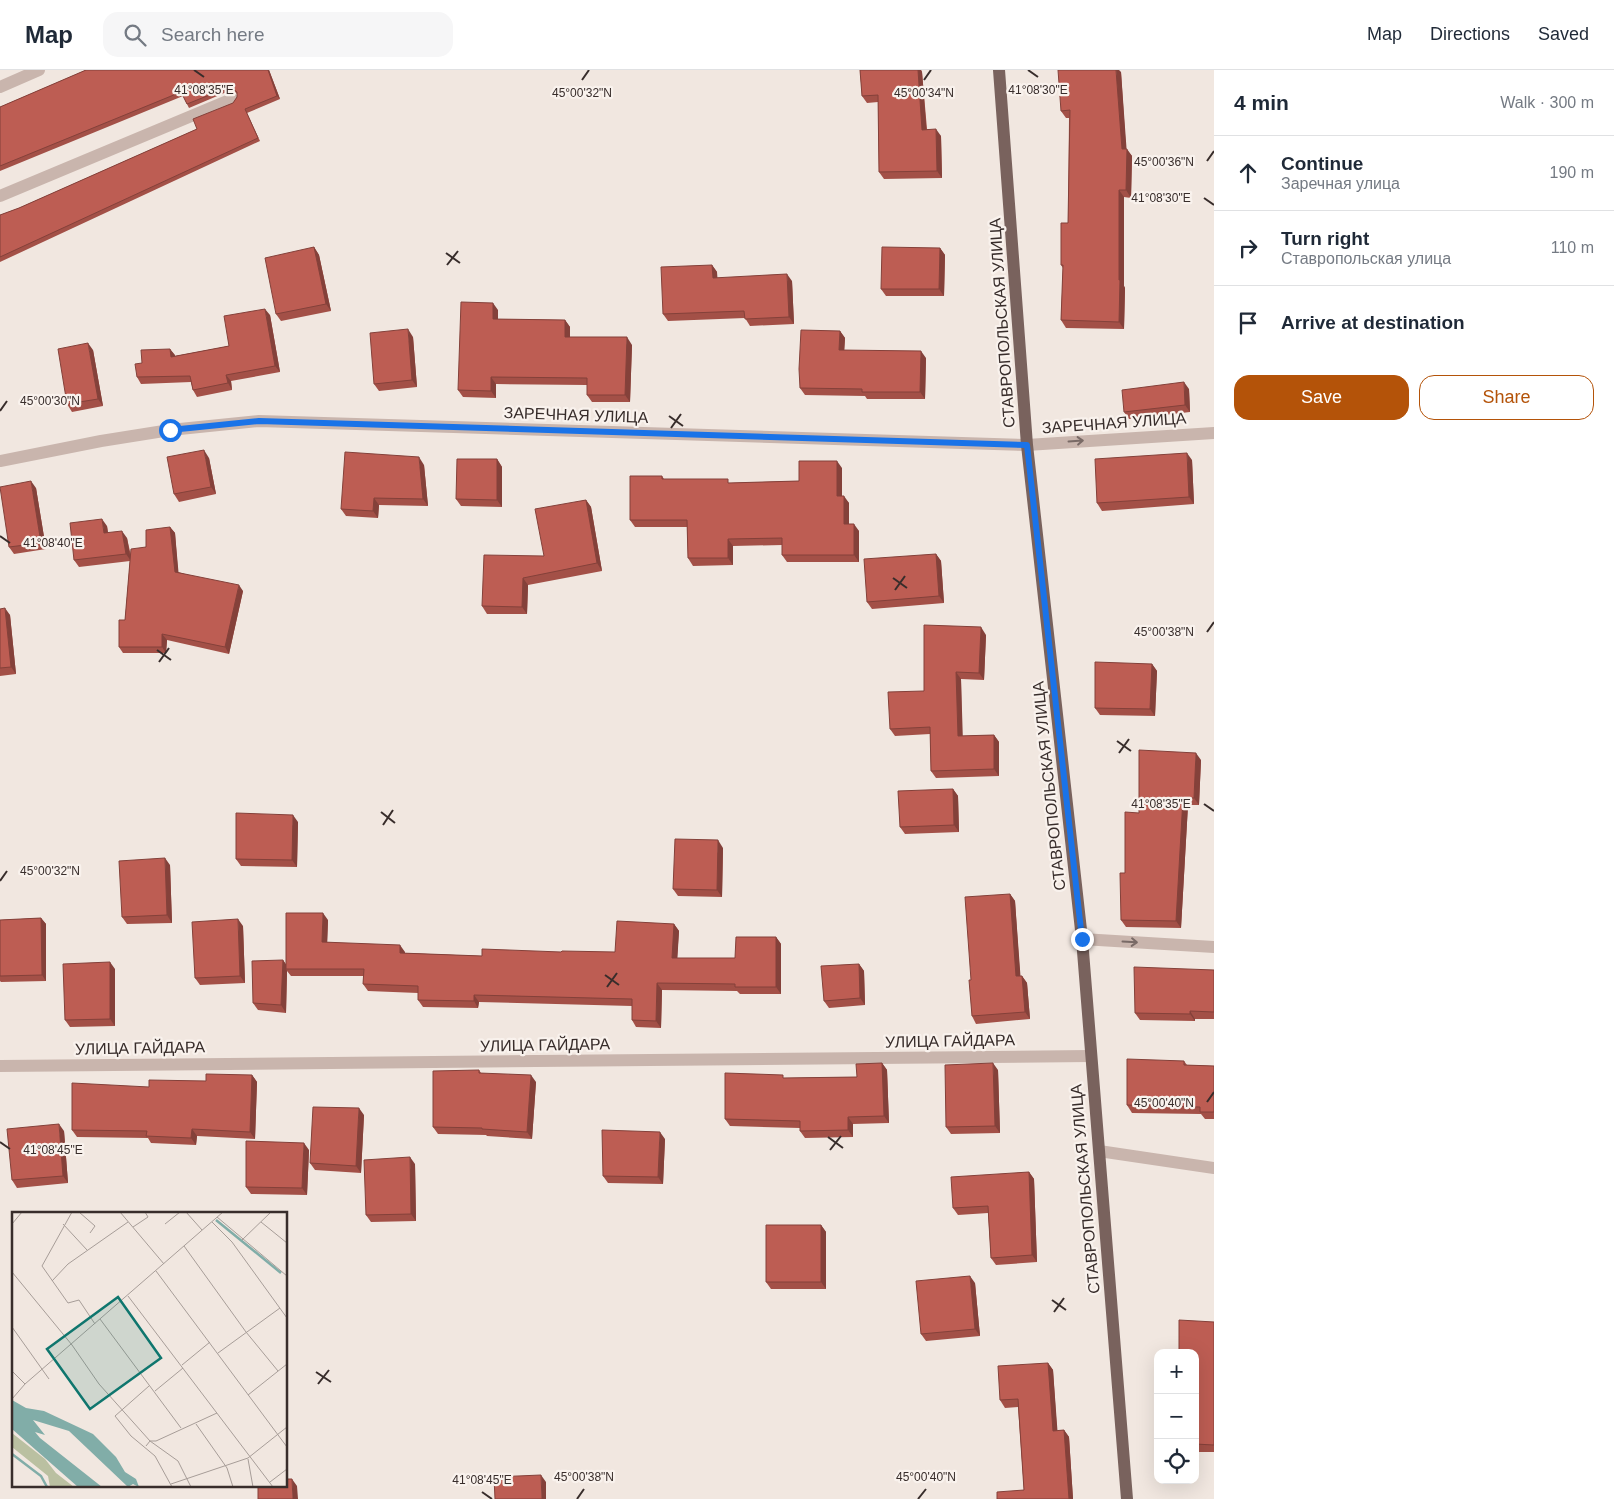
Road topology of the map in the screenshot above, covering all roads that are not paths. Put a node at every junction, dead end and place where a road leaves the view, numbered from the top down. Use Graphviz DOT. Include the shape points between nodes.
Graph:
graph roads {
  1 [pos="39,70"];
  2 [pos="999,70"];
  3 [pos="0,87"];
  4 [pos="232,99"];
  5 [pos="0,196"];
  6 [pos="1214,433"];
  7 [pos="1027,445"];
  8 [pos="0,461"];
  9 [pos="1082,939"];
  10 [pos="1214,947"];
  11 [pos="1090,1056"];
  12 [pos="0,1066"];
  13 [pos="1099,1151"];
  14 [pos="1214,1168"];
  15 [pos="1127,1499"];
  1 -- 3 [label="street"];
  2 -- 7 [label="main road, СТАВРОПОЛЬСКАЯ УЛИЦА"];
  4 -- 5 [label="street"];
  7 -- 6 [label="street, ЗАРЕЧНАЯ УЛИЦА, one-way"];
  7 -- 8 [label="street, ЗАРЕЧНАЯ УЛИЦА" via="259,421 170,430"];
  7 -- 9 [label="main road, СТАВРОПОЛЬСКАЯ УЛИЦА"];
  9 -- 10 [label="street, one-way"];
  9 -- 11 [label="main road, СТАВРОПОЛЬСКАЯ УЛИЦА"];
  11 -- 12 [label="street, УЛИЦА ГАЙДАРА"];
  11 -- 13 [label="main road, СТАВРОПОЛЬСКАЯ УЛИЦА"];
  13 -- 14 [label="street"];
  13 -- 15 [label="main road, СТАВРОПОЛЬСКАЯ УЛИЦА"];
}
